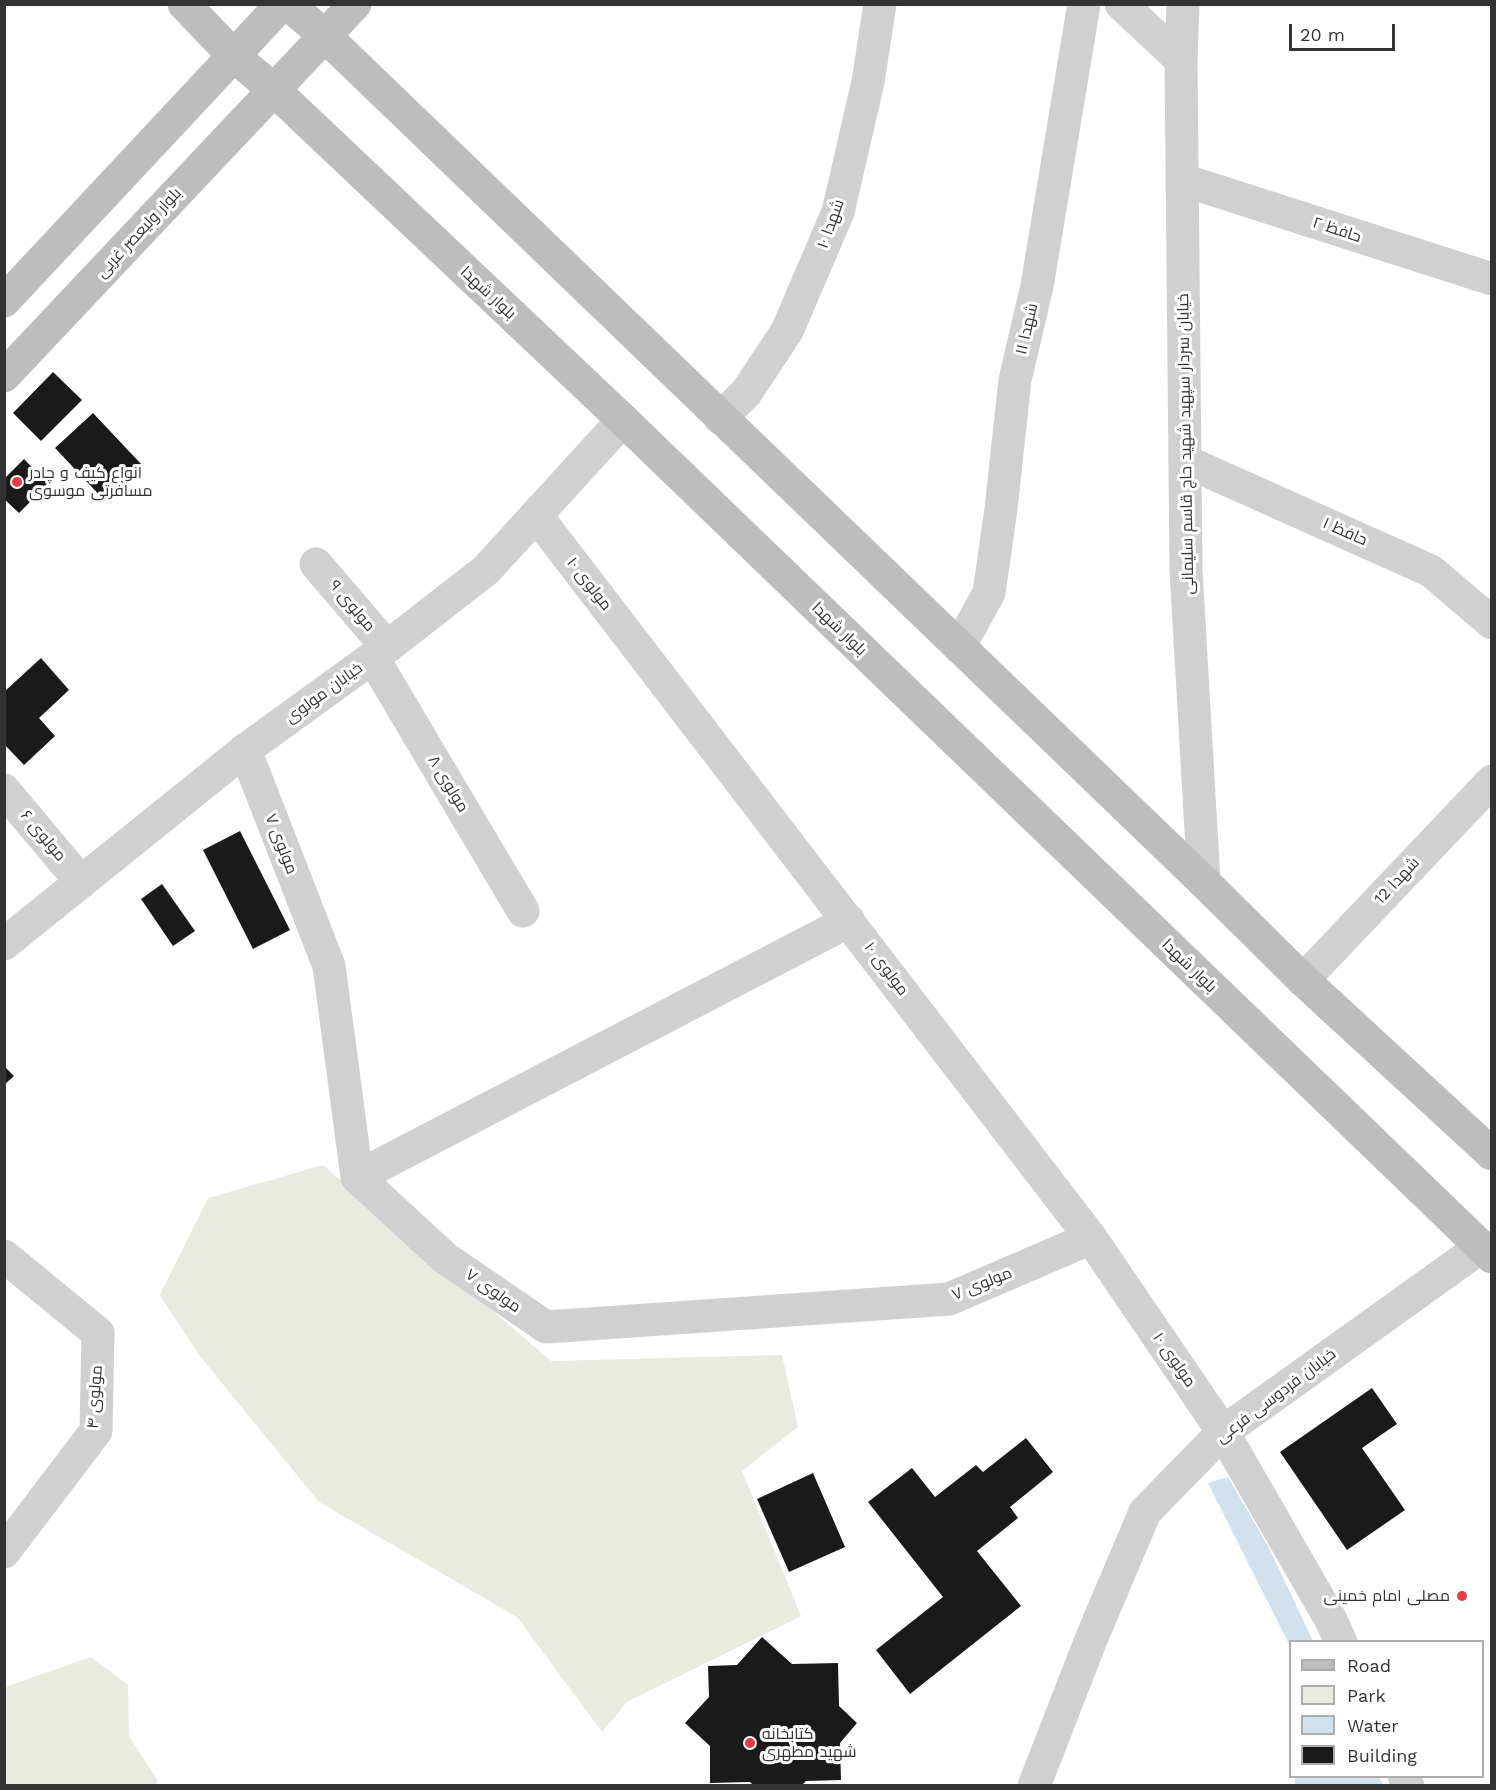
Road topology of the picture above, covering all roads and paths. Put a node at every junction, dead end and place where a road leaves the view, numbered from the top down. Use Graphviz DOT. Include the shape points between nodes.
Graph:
graph roads {
  1 [pos="184,4"];
  2 [pos="282,4"];
  3 [pos="288,4"];
  4 [pos="355,4"];
  5 [pos="880,4"];
  6 [pos="1084,4"];
  7 [pos="1121,4"];
  8 [pos="1183,4"];
  9 [pos="325,36"];
  10 [pos="235,57"];
  11 [pos="1181,60"];
  12 [pos="274,90"];
  13 [pos="1183,180"];
  14 [pos="1491,279"];
  15 [pos="4,301"];
  16 [pos="4,376"];
  17 [pos="720,418"];
  18 [pos="623,420"];
  19 [pos="1185,461"];
  20 [pos="536,515"];
  21 [pos="316,564"];
  22 [pos="1491,623"];
  23 [pos="959,647"];
  24 [pos="380,653"];
  25 [pos="245,750"];
  26 [pos="1491,781"];
  27 [pos="4,790"];
  28 [pos="81,882"];
  29 [pos="1204,882"];
  30 [pos="523,911"];
  31 [pos="849,921"];
  32 [pos="4,944"];
  33 [pos="1303,981"];
  34 [pos="1491,1152"];
  35 [pos="357,1177"];
  36 [pos="1091,1238"];
  37 [pos="1486,1252"];
  38 [pos="4,1256"];
  39 [pos="1223,1432"];
  40 [pos="4,1552"];
  41 [pos="1341,1640"];
  42 [pos="1034,1785"];
  1 -- 10 [label="main road, بلوار شهدا"];
  2 -- 10 [label="main road"];
  3 -- 9 [label="main road"];
  4 -- 9 [label="main road, بلوار ولیعصر غربی"];
  5 -- 17 [label="street, شهدا ۱۰" via="868,82 838,212 787,331 746,393"];
  6 -- 23 [label="street, شهدا ۱۱" via="1037,286 1015,380 989,593"];
  7 -- 11 [label="street"];
  8 -- 11 [label="street, خیابان سردار سپهبد شهید حاج قاسم سلیمانی"];
  9 -- 12 [label="main road, بلوار ولیعصر غربی"];
  9 -- 17 [label="main road"];
  10 -- 12 [label="main road, بلوار شهدا"];
  10 -- 15 [label="main road"];
  11 -- 13 [label="street, خیابان سردار سپهبد شهید حاج قاسم سلیمانی"];
  12 -- 16 [label="main road, بلوار ولیعصر غربی"];
  12 -- 18 [label="main road, بلوار شهدا"];
  13 -- 14 [label="street, حافظ ۲"];
  13 -- 19 [label="street, خیابان سردار سپهبد شهید حاج قاسم سلیمانی"];
  17 -- 23 [label="main road"];
  18 -- 20 [label="street, خیابان مولوی"];
  18 -- 37 [label="main road, بلوار شهدا"];
  19 -- 22 [label="street, حافظ ۱" via="1431,571"];
  19 -- 29 [label="street, خیابان سردار سپهبد شهید حاج قاسم سلیمانی" via="1186,570"];
  20 -- 24 [label="street, خیابان مولوی" via="486,570"];
  20 -- 31 [label="street, مولوی ۱۰"];
  21 -- 24 [label="street, مولوی ۹"];
  23 -- 29 [label="main road"];
  24 -- 25 [label="street, خیابان مولوی"];
  24 -- 30 [label="street, مولوی ۸"];
  25 -- 28 [label="street, خیابان مولوی"];
  25 -- 35 [label="street, مولوی ۷" via="329,966"];
  26 -- 33 [label="street, شهدا 12"];
  27 -- 28 [label="street, مولوی ۶"];
  28 -- 32 [label="street, خیابان مولوی"];
  29 -- 33 [label="main road"];
  31 -- 35 [label="street"];
  31 -- 36 [label="street, مولوی ۱۰"];
  33 -- 34 [label="main road"];
  35 -- 36 [label="street, مولوی ۷" via="445,1258 546,1328 949,1299"];
  36 -- 39 [label="street, مولوی ۱۰"];
  37 -- 39 [label="street, خیابان فردوسی فرعی"];
  38 -- 40 [label="street, مولوی ۴" via="98,1333 96,1431"];
  39 -- 41 [label="street, مولوی ۱۰"];
  39 -- 42 [label="street, خیابان فردوسی فرعی" via="1145,1512"];
}
